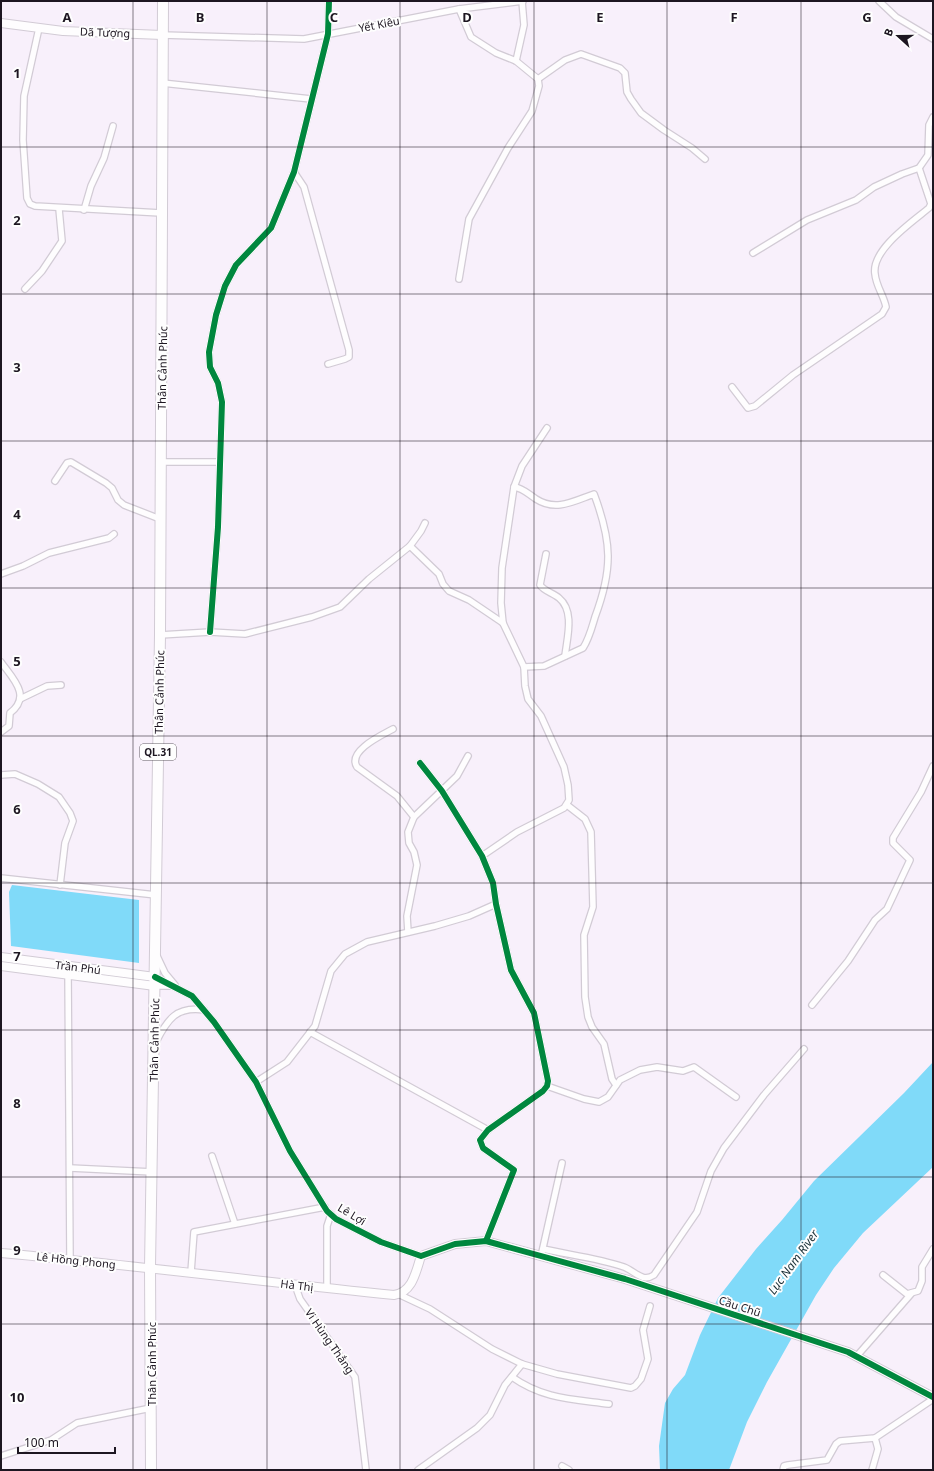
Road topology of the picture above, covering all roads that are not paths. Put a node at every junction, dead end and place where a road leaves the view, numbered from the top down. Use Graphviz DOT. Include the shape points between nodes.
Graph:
graph roads {
  1 [pos="163,1"];
  2 [pos="329,1"];
  3 [pos="522,1"];
  4 [pos="879,1"];
  5 [pos="459,9"];
  6 [pos="1,23"];
  7 [pos="39,28"];
  8 [pos="328,34"];
  9 [pos="162,35"];
  10 [pos="933,39"];
  11 [pos="516,61"];
  12 [pos="538,79"];
  13 [pos="162,83"];
  14 [pos="311,99"];
  15 [pos="933,117"];
  16 [pos="113,126"];
  17 [pos="705,159"];
  18 [pos="918,168"];
  19 [pos="294,172"];
  20 [pos="59,209"];
  21 [pos="84,210"];
  22 [pos="161,213"];
  23 [pos="753,252"];
  24 [pos="459,279"];
  25 [pos="25,290"];
  26 [pos="328,364"];
  27 [pos="732,387"];
  28 [pos="547,428"];
  29 [pos="161,462"];
  30 [pos="220,462"];
  31 [pos="56,481"];
  32 [pos="514,487"];
  33 [pos="160,518"];
  34 [pos="424,523"];
  35 [pos="114,534"];
  36 [pos="410,546"];
  37 [pos="546,554"];
  38 [pos="1,574"];
  39 [pos="503,623"];
  40 [pos="210,632"];
  41 [pos="160,635"];
  42 [pos="565,656"];
  43 [pos="1,662"];
  44 [pos="524,667"];
  45 [pos="61,685"];
  46 [pos="20,698"];
  47 [pos="393,729"];
  48 [pos="1,732"];
  49 [pos="468,756"];
  50 [pos="420,763"];
  51 [pos="933,766"];
  52 [pos="1,775"];
  53 [pos="442,791"];
  54 [pos="567,806"];
  55 [pos="414,817"];
  56 [pos="482,856"];
  57 [pos="1,878"];
  58 [pos="60,885"];
  59 [pos="156,895"];
  60 [pos="496,904"];
  61 [pos="408,932"];
  62 [pos="155,952"];
  63 [pos="1,957"];
  64 [pos="68,965"];
  65 [pos="1,966"];
  66 [pos="68,974"];
  67 [pos="155,981"];
  68 [pos="176,986"];
  69 [pos="812,1005"];
  70 [pos="204,1010"];
  71 [pos="310,1032"];
  72 [pos="154,1046"];
  73 [pos="804,1049"];
  74 [pos="256,1082"];
  75 [pos="616,1085"];
  76 [pos="547,1086"];
  77 [pos="736,1097"];
  78 [pos="488,1130"];
  79 [pos="212,1156"];
  80 [pos="562,1163"];
  81 [pos="70,1168"];
  82 [pos="153,1172"];
  83 [pos="325,1207"];
  84 [pos="331,1214"];
  85 [pos="235,1224"];
  86 [pos="486,1241"];
  87 [pos="933,1249"];
  88 [pos="1,1252"];
  89 [pos="542,1253"];
  90 [pos="422,1256"];
  91 [pos="70,1259"];
  92 [pos="150,1267"];
  93 [pos="191,1272"];
  94 [pos="883,1275"];
  95 [pos="295,1285"];
  96 [pos="327,1288"];
  97 [pos="398,1294"];
  98 [pos="911,1294"];
  99 [pos="650,1306"];
  100 [pos="856,1357"];
  101 [pos="522,1364"];
  102 [pos="512,1377"];
  103 [pos="933,1398"];
  104 [pos="609,1404"];
  105 [pos="151,1408"];
  106 [pos="875,1438"];
  107 [pos="1,1456"];
  108 [pos="562,1466"];
  109 [pos="151,1470"];
  110 [pos="366,1470"];
  111 [pos="418,1470"];
  112 [pos="569,1470"];
  113 [pos="783,1470"];
  114 [pos="872,1470"];
  1 -- 9 [label="highway, QL.31"];
  2 -- 8 [label="street"];
  3 -- 5 [label="street, Yết Kiêu"];
  3 -- 11 [label="street" via="524,25"];
  4 -- 10 [label="street" via="896,17"];
  5 -- 8 [label="street, Yết Kiêu"];
  5 -- 11 [label="street" via="471,37 496,53"];
  6 -- 7 [label="street, Dã Tượng"];
  7 -- 9 [label="street, Dã Tượng"];
  7 -- 20 [label="street" via="24,96 23,140 27,198 30,204 35,206"];
  8 -- 9 [label="street, Yết Kiêu" via="304,39"];
  8 -- 14 [label="street"];
  9 -- 13 [label="highway, Thân Cảnh Phúc / QL.31"];
  11 -- 12 [label="street"];
  12 -- 17 [label="street" via="565,60 581,54 620,68 625,73 631,99 641,113"];
  12 -- 24 [label="street" via="538,91 532,111 508,148 469,219"];
  13 -- 14 [label="street"];
  13 -- 22 [label="highway, Thân Cảnh Phúc / QL.31"];
  14 -- 19 [label="street"];
  15 -- 18 [label="street" via="928,155"];
  16 -- 21 [label="street"];
  18 -- 23 [label="street" via="874,187 856,200 807,220"];
  18 -- 27 [label="street" via="931,204 888,243 877,262 875,275 886,307 882,314 793,375 751,408 745,406"];
  19 -- 26 [label="street" via="304,187 349,350 345,359"];
  19 -- 30 [label="street" via="271,228 236,265 225,286 216,315 209,352 210,367 218,383 222,402"];
  20 -- 21 [label="street"];
  20 -- 25 [label="street" via="62,241 42,271"];
  21 -- 22 [label="street"];
  22 -- 29 [label="highway, Thân Cảnh Phúc / QL.31"];
  28 -- 32 [label="street" via="522,466"];
  29 -- 30 [label="street"];
  29 -- 33 [label="highway, Thân Cảnh Phúc / QL.31"];
  30 -- 40 [label="street"];
  31 -- 33 [label="street" via="67,463 71,462 106,482 124,506"];
  32 -- 39 [label="street" via="502,568"];
  32 -- 42 [label="street" via="521,488 538,501 549,505 561,506 594,494 601,514 607,540 606,584 586,643 583,648"];
  33 -- 41 [label="highway, Thân Cảnh Phúc / QL.31"];
  34 -- 36 [label="street"];
  35 -- 38 [label="street" via="109,538 49,552"];
  36 -- 39 [label="street" via="439,574 443,584 450,591 469,600"];
  36 -- 40 [label="street" via="369,579 340,607 245,634"];
  37 -- 42 [label="street" via="540,585 558,596 566,610 569,632"];
  39 -- 44 [label="street"];
  40 -- 41 [label="street"];
  41 -- 59 [label="highway, Thân Cảnh Phúc / QL.31"];
  42 -- 44 [label="street" via="544,666"];
  43 -- 46 [label="street" via="20,689"];
  44 -- 54 [label="street" via="528,699 541,716 564,767 568,785"];
  45 -- 46 [label="street" via="47,686"];
  46 -- 48 [label="street" via="18,707 10,713 9,726"];
  47 -- 55 [label="street" via="370,741 355,758 354,763 396,796"];
  49 -- 53 [label="street" via="458,776"];
  50 -- 53 [label="street"];
  51 -- 69 [label="street" via="921,792 893,838 893,843 910,860 887,909 875,920 848,961"];
  52 -- 58 [label="street" via="15,774 38,784 59,797 70,813 73,821 65,843"];
  53 -- 55 [label="street"];
  53 -- 56 [label="street"];
  54 -- 56 [label="street" via="517,832"];
  54 -- 75 [label="street" via="585,819 591,832 593,907 584,935 585,997 588,1017 592,1028 604,1044 612,1079"];
  55 -- 61 [label="street" via="408,832 417,865 407,916"];
  56 -- 60 [label="street" via="493,883"];
  57 -- 58 [label="street"];
  58 -- 59 [label="street"];
  59 -- 62 [label="highway, Thân Cảnh Phúc / QL.31"];
  60 -- 61 [label="street" via="469,916"];
  60 -- 76 [label="street" via="511,970 534,1013"];
  61 -- 71 [label="street" via="367,942 345,954 331,971 315,1026"];
  62 -- 67 [label="highway, Thân Cảnh Phúc / QL.31"];
  62 -- 68 [label="street" via="165,973"];
  63 -- 64 [label="street, Trần Phú"];
  64 -- 66 [label="street"];
  64 -- 67 [label="street, Trần Phú"];
  65 -- 66 [label="street, Trần Phú"];
  66 -- 67 [label="street, Trần Phú"];
  66 -- 81 [label="street"];
  67 -- 68 [label="street"];
  67 -- 68 [label="street"];
  67 -- 72 [label="highway, Thân Cảnh Phúc / QL.31"];
  68 -- 70 [label="street, Lê Lợi" via="192,996"];
  70 -- 72 [label="street" via="179,1012 165,1023"];
  70 -- 74 [label="street, Lê Lợi"];
  71 -- 74 [label="street" via="287,1062"];
  71 -- 78 [label="street"];
  72 -- 82 [label="highway, Thân Cảnh Phúc / QL.31"];
  73 -- 89 [label="street" via="764,1095 724,1148 711,1171 697,1212 649,1278 643,1278 625,1267"];
  74 -- 83 [label="street, Lê Lợi" via="290,1151"];
  75 -- 76 [label="street" via="608,1097 599,1102"];
  75 -- 77 [label="street" via="620,1080 647,1068 683,1071 694,1067"];
  76 -- 78 [label="street" via="544,1091"];
  78 -- 86 [label="street" via="480,1140 481,1146 514,1170"];
  79 -- 85 [label="street"];
  80 -- 89 [label="street"];
  81 -- 82 [label="street"];
  81 -- 91 [label="street"];
  82 -- 92 [label="highway, Thân Cảnh Phúc / QL.31"];
  83 -- 84 [label="street, Lê Lợi"];
  83 -- 85 [label="street"];
  84 -- 90 [label="street, Lê Lợi" via="381,1242"];
  84 -- 96 [label="street" via="327,1226"];
  85 -- 93 [label="street" via="194,1232"];
  86 -- 89 [label="street"];
  86 -- 90 [label="street" via="455,1244"];
  87 -- 98 [label="street" via="922,1267 920,1287"];
  88 -- 91 [label="street, Lê Hồng Phong"];
  89 -- 100 [label="street, Cầu Chũ" via="848,1352"];
  90 -- 97 [label="street" via="412,1282 407,1289"];
  91 -- 92 [label="street, Lê Hồng Phong"];
  92 -- 93 [label="street, Hà Thị"];
  92 -- 105 [label="highway, Thân Cảnh Phúc / QL.31"];
  93 -- 95 [label="street, Hà Thị"];
  94 -- 98 [label="street" via="907,1294"];
  95 -- 96 [label="street, Hà Thị"];
  95 -- 110 [label="street, Vi Hùng Thắng" via="300,1299 355,1377"];
  96 -- 97 [label="street, Hà Thị"];
  97 -- 101 [label="street" via="430,1309 492,1349"];
  98 -- 100 [label="street"];
  99 -- 101 [label="street" via="643,1330 648,1359 636,1386 631,1388 557,1374"];
  100 -- 103 [label="street, Cầu Chũ"];
  101 -- 102 [label="street"];
  102 -- 104 [label="street" via="539,1393"];
  102 -- 111 [label="street" via="490,1415 477,1428"];
  103 -- 106 [label="street"];
  105 -- 107 [label="street" via="82,1422 51,1440"];
  105 -- 109 [label="highway, Thân Cảnh Phúc / QL.31"];
  106 -- 113 [label="street" via="840,1441 827,1460 788,1465 784,1466"];
  106 -- 114 [label="street" via="878,1449"];
  108 -- 112 [label="street"];
}
